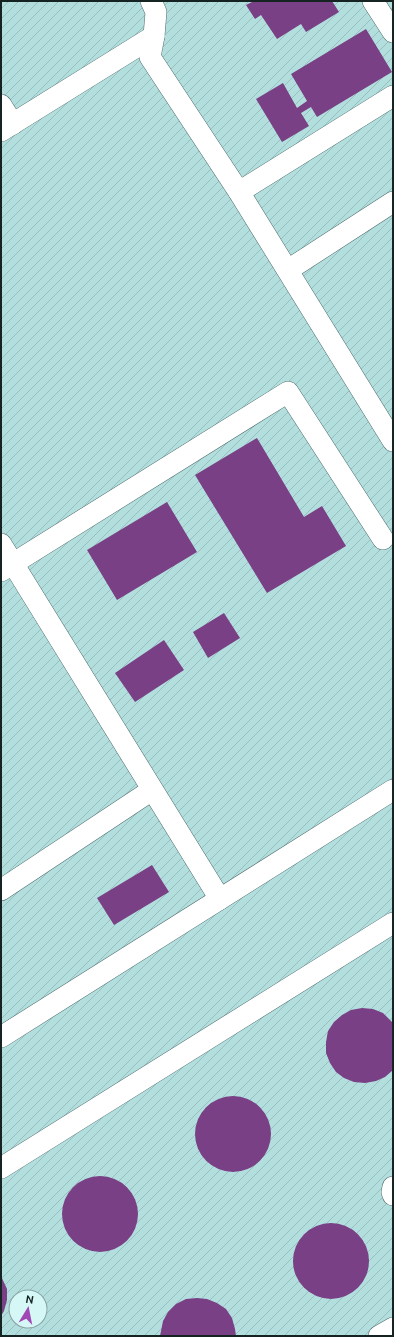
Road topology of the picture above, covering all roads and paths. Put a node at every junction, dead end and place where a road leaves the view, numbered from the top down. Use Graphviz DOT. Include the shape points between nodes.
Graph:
graph roads {
  1 [pos="151,1"];
  2 [pos="373,1"];
  3 [pos="393,32"];
  4 [pos="154,36"];
  5 [pos="393,96"];
  6 [pos="1,105"];
  7 [pos="7,128"];
  8 [pos="239,192"];
  9 [pos="393,202"];
  10 [pos="288,270"];
  11 [pos="393,441"];
  12 [pos="383,539"];
  13 [pos="1,544"];
  14 [pos="7,567"];
  15 [pos="152,790"];
  16 [pos="393,790"];
  17 [pos="1,890"];
  18 [pos="220,899"];
  19 [pos="393,923"];
  20 [pos="1,1037"];
  21 [pos="1,1168"];
  22 [pos="393,1187"];
  23 [pos="393,1194"];
  24 [pos="393,1328"];
  25 [pos="379,1336"];
  1 -- 4 [label="lane" via="156,12"];
  2 -- 3 [label="lane"];
  4 -- 7 [label="lane"];
  4 -- 8 [label="lane" via="150,57"];
  5 -- 8 [label="lane"];
  6 -- 7 [label="lane"];
  8 -- 10 [label="lane"];
  9 -- 10 [label="lane"];
  10 -- 11 [label="lane"];
  12 -- 14 [label="lane" via="288,392"];
  13 -- 14 [label="lane"];
  14 -- 15 [label="lane"];
  15 -- 17 [label="lane"];
  15 -- 18 [label="lane"];
  16 -- 18 [label="lane"];
  18 -- 20 [label="lane"];
  19 -- 21 [label="lane"];
  22 -- 23 [label="lane"];
  24 -- 25 [label="lane"];
}
